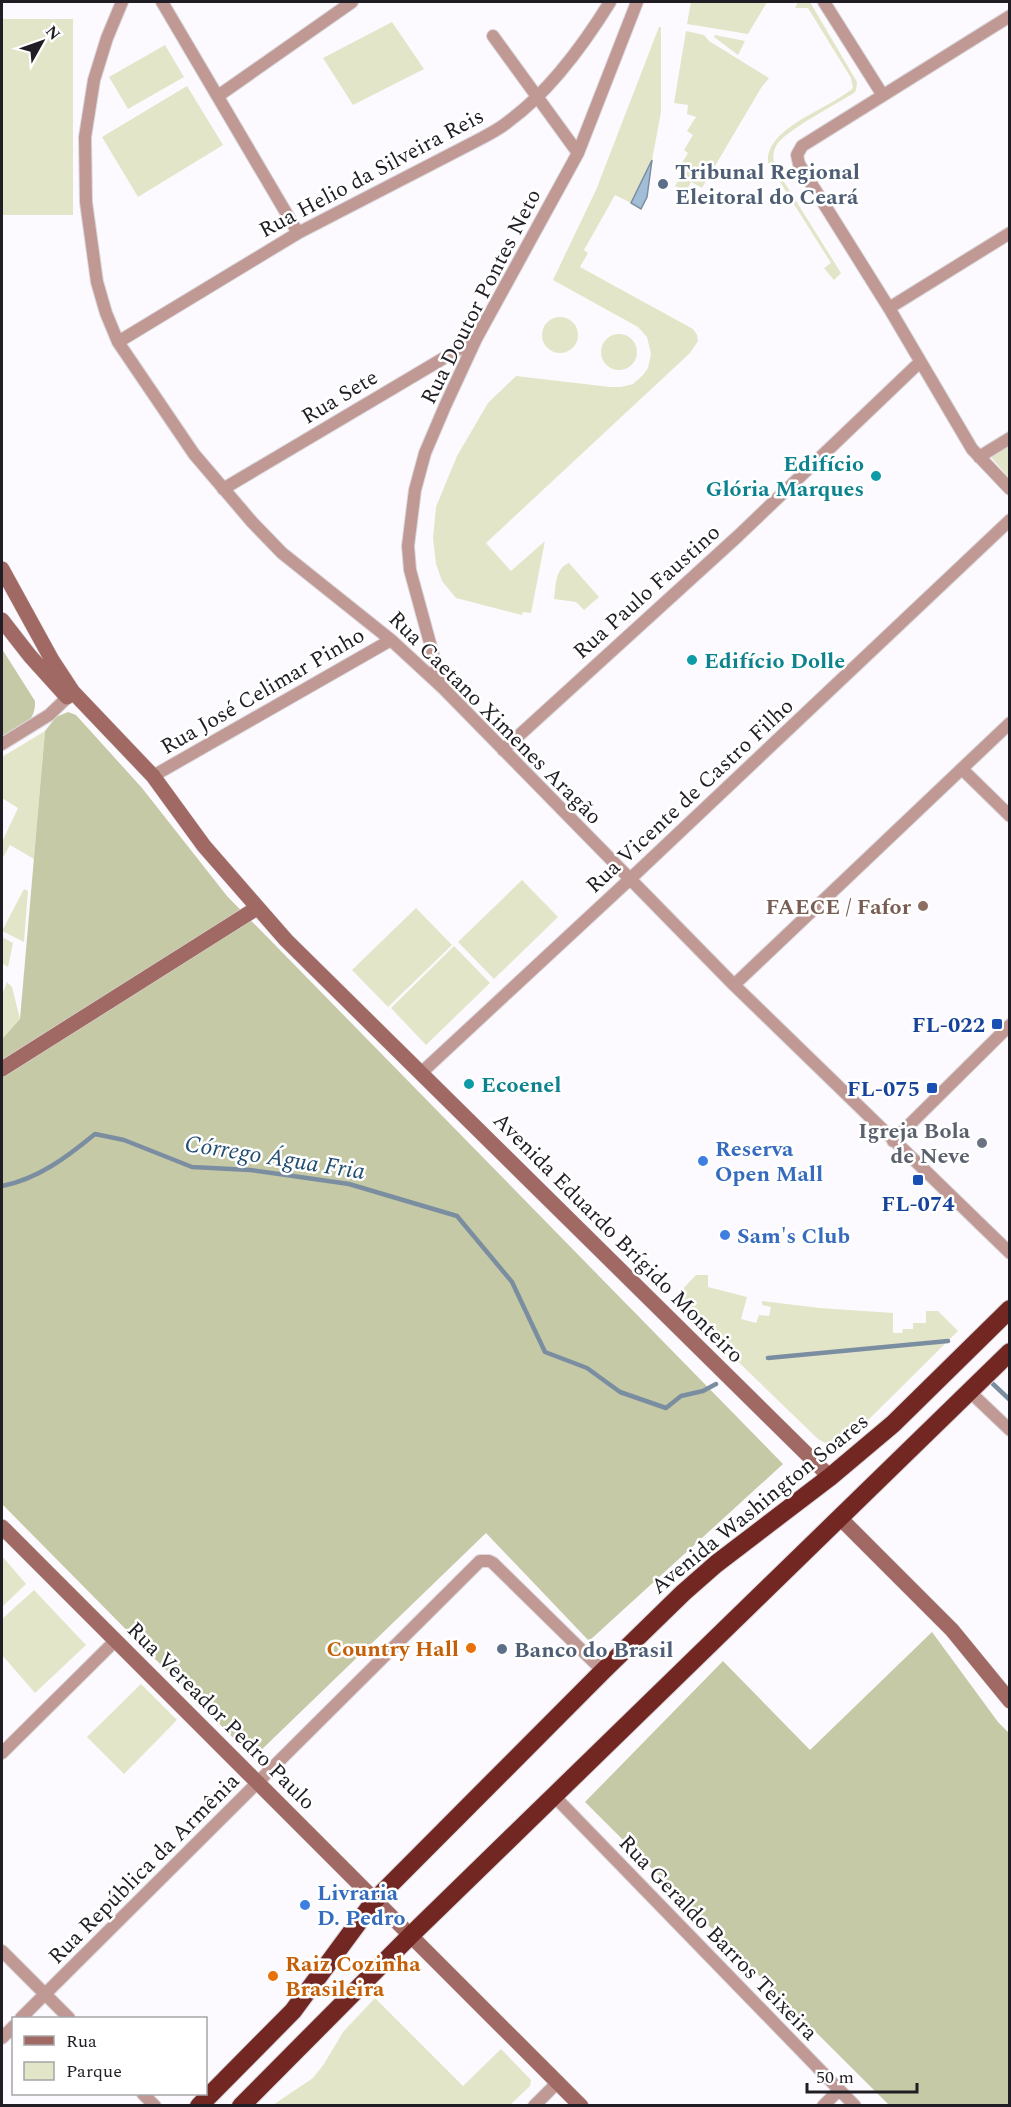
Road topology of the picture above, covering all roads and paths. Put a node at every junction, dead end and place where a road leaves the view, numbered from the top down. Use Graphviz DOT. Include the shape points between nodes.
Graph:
graph roads {
  1 [pos="122,2"];
  2 [pos="162,2"];
  3 [pos="352,2"];
  4 [pos="610,2"];
  5 [pos="637,2"];
  6 [pos="824,2"];
  7 [pos="1010,16"];
  8 [pos="493,36"];
  9 [pos="882,94"];
  10 [pos="218,96"];
  11 [pos="537,96"];
  12 [pos="578,153"];
  13 [pos="298,233"];
  14 [pos="1010,233"];
  15 [pos="889,309"];
  16 [pos="476,339"];
  17 [pos="118,342"];
  18 [pos="920,362"];
  19 [pos="1010,438"];
  20 [pos="979,457"];
  21 [pos="223,489"];
  22 [pos="1010,489"];
  23 [pos="1010,520"];
  24 [pos="2,569"];
  25 [pos="2,620"];
  26 [pos="392,640"];
  27 [pos="443,688"];
  28 [pos="70,695"];
  29 [pos="1010,723"];
  30 [pos="2,744"];
  31 [pos="503,750"];
  32 [pos="962,769"];
  33 [pos="153,776"];
  34 [pos="1010,816"];
  35 [pos="629,880"];
  36 [pos="257,908"];
  37 [pos="734,986"];
  38 [pos="1010,1025"];
  39 [pos="2,1068"];
  40 [pos="421,1073"];
  41 [pos="893,1141"];
  42 [pos="1010,1253"];
  43 [pos="1010,1309"];
  44 [pos="1010,1352"];
  45 [pos="969,1391"];
  46 [pos="1010,1430"];
  47 [pos="830,1477"];
  48 [pos="841,1519"];
  49 [pos="2,1527"];
  50 [pos="115,1641"];
  51 [pos="603,1671"];
  52 [pos="1010,1701"];
  53 [pos="2,1753"];
  54 [pos="259,1782"];
  55 [pos="555,1797"];
  56 [pos="375,1900"];
  57 [pos="411,1935"];
  58 [pos="2,1951"];
  59 [pos="46,1995"];
  60 [pos="23,2017"];
  61 [pos="67,2017"];
  62 [pos="558,2082"];
  63 [pos="838,2091"];
  64 [pos="144,2095"];
  65 [pos="155,2106"];
  66 [pos="199,2106"];
  67 [pos="241,2106"];
  68 [pos="534,2106"];
  69 [pos="580,2106"];
  70 [pos="823,2106"];
  71 [pos="855,2106"];
  1 -- 17 [label="street, Rua Caetano Ximenes Aragão" via="94,80 85,137 86,202 97,282"];
  2 -- 10 [label="street"];
  3 -- 10 [label="street"];
  4 -- 11 [label="street, Rua Helio da Silveira Reis" via="566,64"];
  5 -- 12 [label="street, Rua Doutor Pontes Neto"];
  6 -- 9 [label="street"];
  7 -- 9 [label="street"];
  8 -- 11 [label="street"];
  9 -- 15 [label="street" via="802,146 796,154"];
  10 -- 13 [label="street"];
  11 -- 12 [label="street"];
  11 -- 13 [label="street, Rua Helio da Silveira Reis" via="510,121 482,138"];
  12 -- 16 [label="street, Rua Doutor Pontes Neto"];
  13 -- 17 [label="street, Rua Helio da Silveira Reis"];
  14 -- 15 [label="street"];
  15 -- 18 [label="street"];
  16 -- 21 [label="street, Rua Sete"];
  16 -- 27 [label="street, Rua Doutor Pontes Neto" via="425,453 410,518 410,570"];
  17 -- 21 [label="street, Rua Caetano Ximenes Aragão" via="194,454"];
  18 -- 20 [label="street"];
  18 -- 31 [label="street, Rua Paulo Faustino" via="738,536"];
  19 -- 20 [label="street"];
  20 -- 22 [label="street"];
  21 -- 26 [label="street, Rua Caetano Ximenes Aragão" via="282,553"];
  23 -- 35 [label="street, Rua Vicente de Castro Filho"];
  24 -- 28 [label="street, Avenida Eduardo Brígido Monteiro"];
  25 -- 28 [label="street, Avenida Eduardo Brígido Monteiro" via="30,656"];
  26 -- 27 [label="street, Rua Caetano Ximenes Aragão"];
  26 -- 33 [label="street, Rua José Celimar Pinho"];
  27 -- 31 [label="street, Rua Caetano Ximenes Aragão"];
  28 -- 30 [label="street" via="49,715"];
  28 -- 33 [label="street, Avenida Eduardo Brígido Monteiro" via="89,707"];
  29 -- 32 [label="street"];
  31 -- 35 [label="street, Rua Caetano Ximenes Aragão"];
  32 -- 34 [label="street"];
  32 -- 37 [label="street"];
  33 -- 36 [label="street, Avenida Eduardo Brígido Monteiro" via="204,846"];
  35 -- 37 [label="street, Rua Caetano Ximenes Aragão"];
  35 -- 40 [label="street, Rua Vicente de Castro Filho"];
  36 -- 39 [label="street"];
  36 -- 40 [label="street, Avenida Eduardo Brígido Monteiro"];
  37 -- 41 [label="street, Rua Caetano Ximenes Aragão"];
  38 -- 41 [label="street"];
  40 -- 47 [label="street, Avenida Eduardo Brígido Monteiro"];
  41 -- 42 [label="street, Rua Caetano Ximenes Aragão"];
  43 -- 47 [label="highway, Avenida Washington Soares" via="893,1424"];
  44 -- 45 [label="highway"];
  45 -- 46 [label="street"];
  45 -- 48 [label="highway"];
  47 -- 51 [label="highway, Avenida Washington Soares" via="716,1564"];
  48 -- 52 [label="street" via="952,1630"];
  48 -- 55 [label="highway"];
  49 -- 50 [label="street, Rua Vereador Pedro Paulo"];
  50 -- 53 [label="street"];
  50 -- 54 [label="street, Rua Vereador Pedro Paulo"];
  51 -- 54 [label="street, Rua República da Armênia" via="493,1563 480,1561"];
  51 -- 56 [label="highway, Avenida Washington Soares"];
  54 -- 56 [label="street, Rua Vereador Pedro Paulo"];
  54 -- 59 [label="street, Rua República da Armênia"];
  55 -- 57 [label="highway"];
  55 -- 63 [label="street, Rua Geraldo Barros Teixeira"];
  56 -- 57 [label="street, Rua Vereador Pedro Paulo"];
  56 -- 66 [label="highway, Avenida Washington Soares" via="293,2011"];
  57 -- 62 [label="street, Rua Vereador Pedro Paulo"];
  57 -- 67 [label="highway"];
  58 -- 59 [label="street"];
  59 -- 60 [label="street, Rua República da Armênia"];
  59 -- 61 [label="street"];
  62 -- 68 [label="street"];
  62 -- 69 [label="street, Rua Vereador Pedro Paulo"];
  63 -- 70 [label="street"];
  63 -- 71 [label="street, Rua Geraldo Barros Teixeira"];
  64 -- 65 [label="street"];
}
